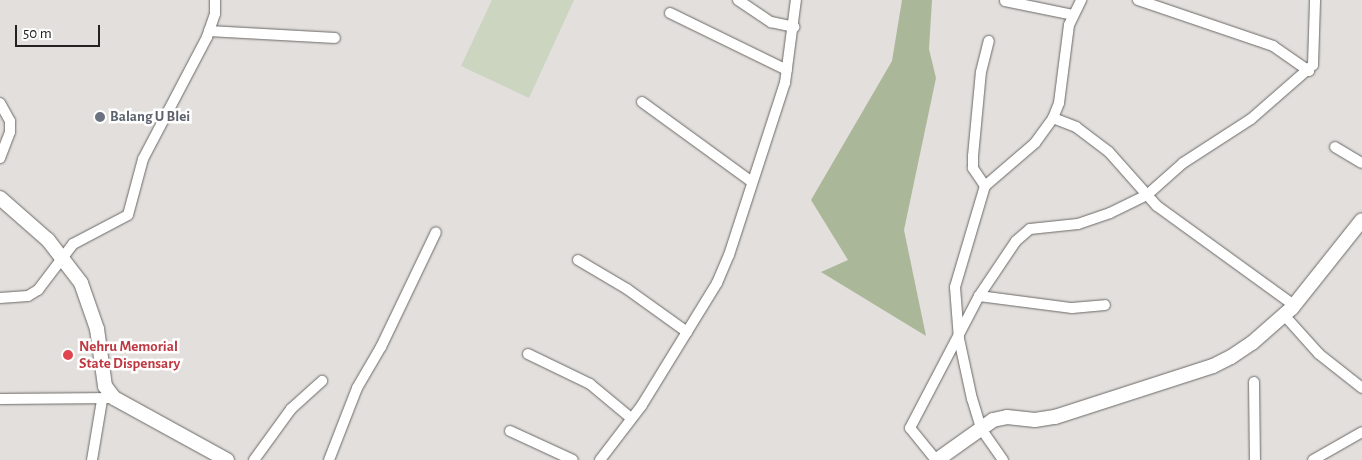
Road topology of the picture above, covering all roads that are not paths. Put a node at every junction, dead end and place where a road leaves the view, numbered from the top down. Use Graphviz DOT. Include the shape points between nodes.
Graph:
graph roads {
  1 [pos="215,0"];
  2 [pos="221,0"];
  3 [pos="738,0"];
  4 [pos="796,0"];
  5 [pos="1081,0"];
  6 [pos="1138,0"];
  7 [pos="1315,0"];
  8 [pos="1005,1"];
  9 [pos="670,13"];
  10 [pos="215,14"];
  11 [pos="1073,15"];
  12 [pos="794,27"];
  13 [pos="209,31"];
  14 [pos="335,38"];
  15 [pos="990,41"];
  16 [pos="787,70"];
  17 [pos="1309,70"];
  18 [pos="642,102"];
  19 [pos="0,104"];
  20 [pos="1053,118"];
  21 [pos="1335,147"];
  22 [pos="0,158"];
  23 [pos="1362,163"];
  24 [pos="752,182"];
  25 [pos="984,186"];
  26 [pos="1147,195"];
  27 [pos="0,198"];
  28 [pos="1362,220"];
  29 [pos="436,232"];
  30 [pos="62,256"];
  31 [pos="578,260"];
  32 [pos="979,296"];
  33 [pos="0,298"];
  34 [pos="1105,305"];
  35 [pos="1289,310"];
  36 [pos="687,332"];
  37 [pos="959,339"];
  38 [pos="528,354"];
  39 [pos="322,381"];
  40 [pos="1254,382"];
  41 [pos="1362,388"];
  42 [pos="0,399"];
  43 [pos="108,399"];
  44 [pos="631,418"];
  45 [pos="980,428"];
  46 [pos="510,430"];
  47 [pos="1362,432"];
  48 [pos="92,460"];
  49 [pos="227,460"];
  50 [pos="254,460"];
  51 [pos="329,460"];
  52 [pos="573,460"];
  53 [pos="600,460"];
  54 [pos="936,460"];
  55 [pos="1003,460"];
  56 [pos="1255,460"];
  57 [pos="1313,460"];
  1 -- 10 [label="street"];
  2 -- 10 [label="street"];
  3 -- 12 [label="street" via="771,22"];
  4 -- 12 [label="street"];
  5 -- 11 [label="street"];
  6 -- 17 [label="street" via="1273,46"];
  7 -- 17 [label="street" via="1315,60"];
  8 -- 11 [label="street"];
  9 -- 16 [label="street"];
  10 -- 13 [label="street"];
  11 -- 20 [label="street"];
  12 -- 16 [label="street"];
  13 -- 14 [label="street"];
  13 -- 30 [label="street" via="143,159 128,215 73,244"];
  15 -- 25 [label="street" via="981,72 973,156 973,168"];
  16 -- 24 [label="street" via="768,143"];
  17 -- 26 [label="street" via="1251,119 1183,163"];
  18 -- 24 [label="street"];
  19 -- 22 [label="street" via="10,121 10,132"];
  20 -- 25 [label="street" via="1034,143"];
  20 -- 26 [label="street" via="1076,127 1109,152"];
  21 -- 23 [label="street"];
  24 -- 36 [label="street" via="739,232"];
  25 -- 37 [label="street" via="955,287"];
  26 -- 32 [label="street" via="1110,214 1078,224 1025,232 998,265"];
  26 -- 35 [label="street"];
  27 -- 30 [label="street"];
  28 -- 35 [label="street"];
  29 -- 51 [label="street" via="381,347 357,388"];
  30 -- 33 [label="street" via="38,290 28,296"];
  30 -- 43 [label="street" via="80,283 92,310"];
  31 -- 36 [label="street" via="627,289"];
  32 -- 34 [label="street" via="1072,308"];
  32 -- 37 [label="street"];
  35 -- 41 [label="street" via="1319,354"];
  35 -- 45 [label="street" via="1252,343 1212,366 1055,417 999,418"];
  36 -- 44 [label="street"];
  37 -- 45 [label="street"];
  37 -- 54 [label="street" via="910,428"];
  38 -- 44 [label="street" via="590,384"];
  39 -- 50 [label="street" via="291,409"];
  40 -- 56 [label="street"];
  42 -- 43 [label="street"];
  43 -- 48 [label="street"];
  43 -- 49 [label="street"];
  44 -- 53 [label="street"];
  45 -- 54 [label="street"];
  45 -- 55 [label="street"];
  46 -- 52 [label="street"];
  47 -- 57 [label="street"];
}
